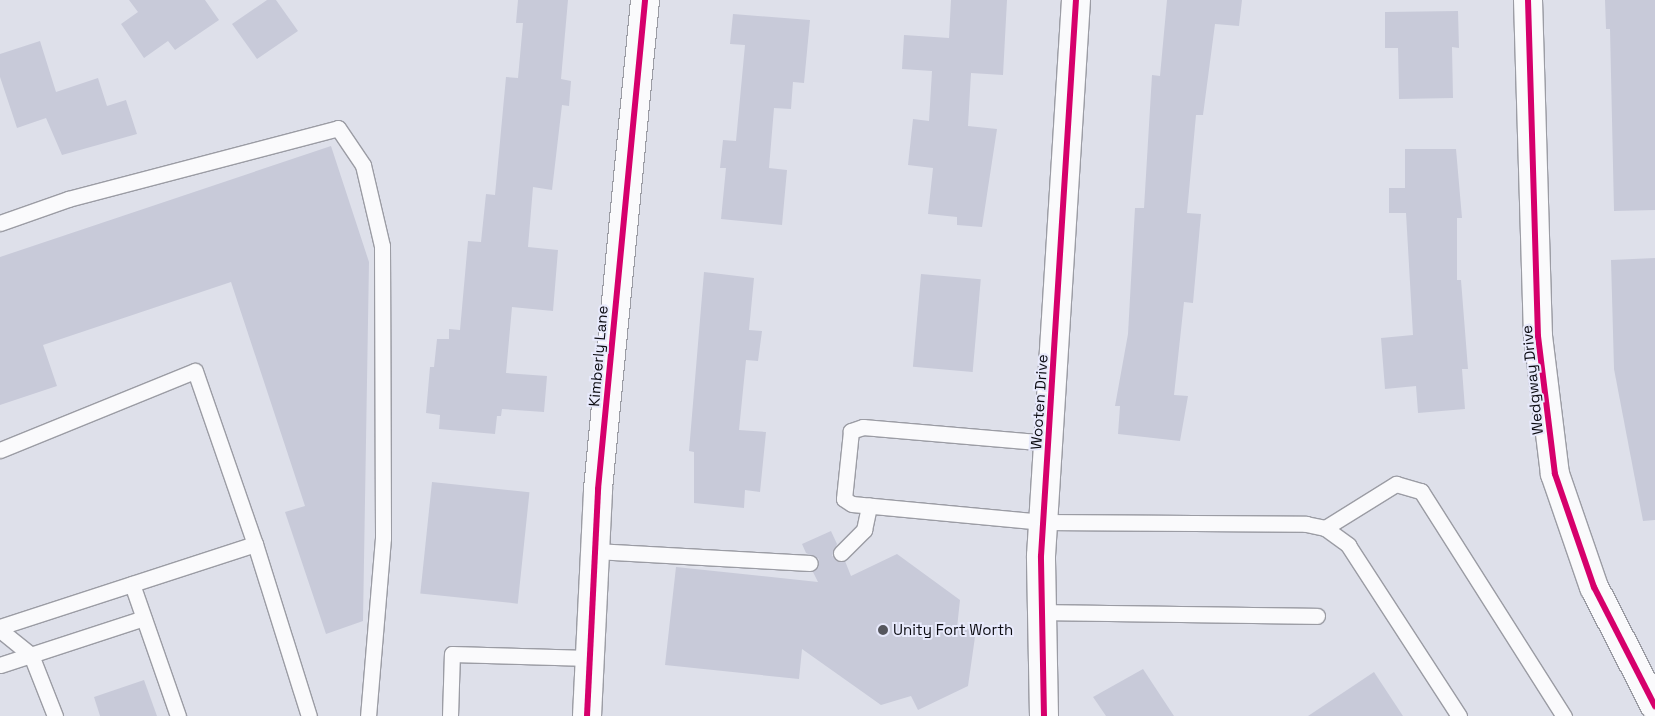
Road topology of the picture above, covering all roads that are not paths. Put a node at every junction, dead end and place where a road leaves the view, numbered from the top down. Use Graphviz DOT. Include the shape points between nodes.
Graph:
graph roads {
  1 [pos="645,0"];
  2 [pos="1076,0"];
  3 [pos="1528,0"];
  4 [pos="0,223"];
  5 [pos="1049,443"];
  6 [pos="0,450"];
  7 [pos="869,506"];
  8 [pos="1043,522"];
  9 [pos="1325,528"];
  10 [pos="255,544"];
  11 [pos="595,551"];
  12 [pos="841,553"];
  13 [pos="810,563"];
  14 [pos="132,584"];
  15 [pos="1044,612"];
  16 [pos="1317,616"];
  17 [pos="144,618"];
  18 [pos="0,629"];
  19 [pos="31,655"];
  20 [pos="589,658"];
  21 [pos="0,665"];
  22 [pos="1655,706"];
  23 [pos="55,716"];
  24 [pos="178,716"];
  25 [pos="309,716"];
  26 [pos="368,716"];
  27 [pos="450,716"];
  28 [pos="587,716"];
  29 [pos="1044,716"];
  30 [pos="1459,716"];
  31 [pos="1564,716"];
  1 -- 11 [label="street, Kimberly Lane"];
  2 -- 5 [label="street, Wooten Drive"];
  3 -- 22 [label="street, Wedgway Drive" via="1538,336 1555,474 1594,587"];
  4 -- 26 [label="lane" via="68,199 338,128 363,165 382,246 383,538"];
  5 -- 7 [label="lane" via="863,427 851,431 844,499"];
  5 -- 8 [label="street, Wooten Drive"];
  6 -- 10 [label="lane" via="194,371"];
  7 -- 8 [label="lane"];
  7 -- 12 [label="lane" via="864,530"];
  8 -- 9 [label="lane" via="1306,524"];
  8 -- 15 [label="street, Wooten Drive"];
  9 -- 30 [label="lane" via="1348,545"];
  9 -- 31 [label="lane" via="1396,484 1421,491"];
  10 -- 14 [label="lane"];
  10 -- 25 [label="lane"];
  11 -- 13 [label="lane"];
  11 -- 20 [label="street, Kimberly Lane"];
  14 -- 17 [label="lane"];
  14 -- 18 [label="lane"];
  15 -- 16 [label="lane"];
  15 -- 29 [label="street, Wooten Drive"];
  17 -- 19 [label="lane"];
  17 -- 24 [label="lane"];
  18 -- 19 [label="lane"];
  19 -- 21 [label="lane"];
  19 -- 23 [label="lane"];
  20 -- 27 [label="lane" via="452,654"];
  20 -- 28 [label="street, Kimberly Lane"];
}
